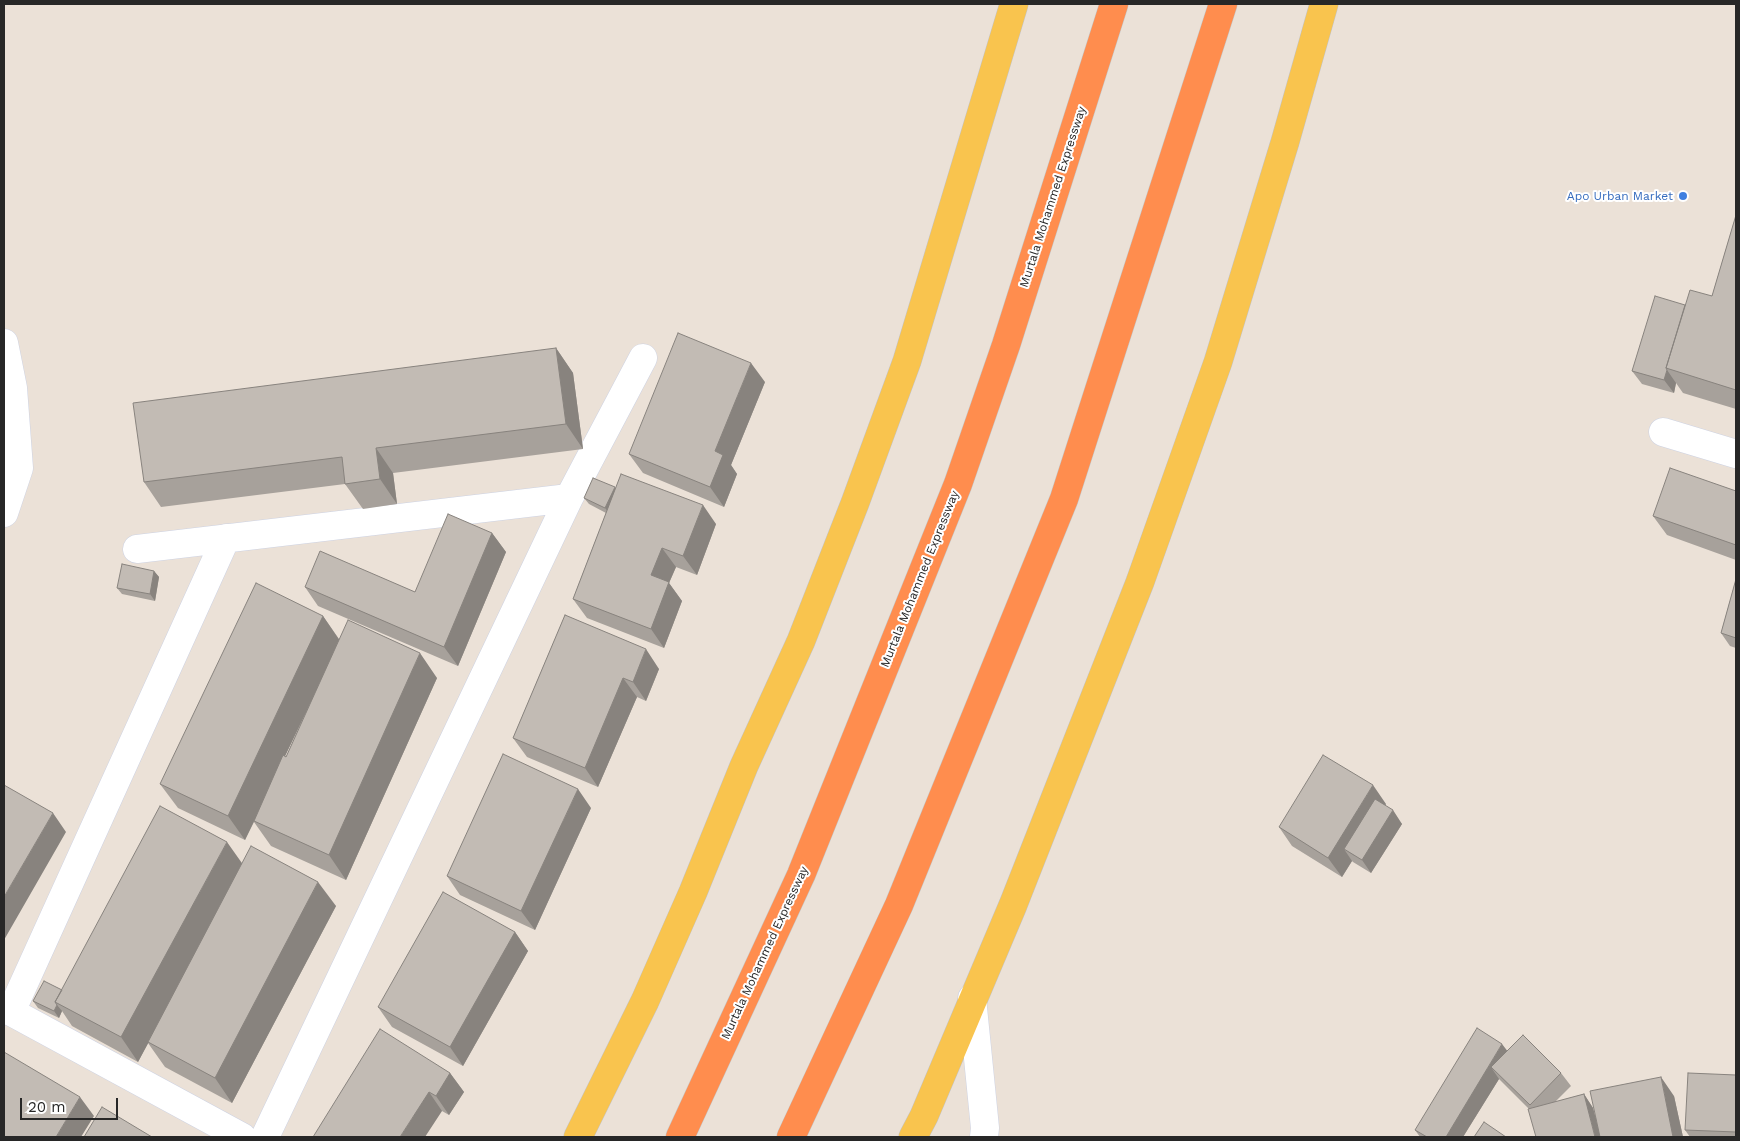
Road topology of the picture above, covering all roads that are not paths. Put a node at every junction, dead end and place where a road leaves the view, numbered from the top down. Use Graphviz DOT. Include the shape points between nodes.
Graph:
graph roads {
  1 [pos="1014,4"];
  2 [pos="1114,4"];
  3 [pos="1223,4"];
  4 [pos="1324,4"];
  5 [pos="4,343"];
  6 [pos="643,358"];
  7 [pos="1663,432"];
  8 [pos="1736,454"];
  9 [pos="569,498"];
  10 [pos="4,513"];
  11 [pos="226,538"];
  12 [pos="137,549"];
  13 [pos="972,998"];
  14 [pos="7,1010"];
  15 [pos="242,1137"];
  16 [pos="265,1137"];
  17 [pos="578,1137"];
  18 [pos="680,1137"];
  19 [pos="791,1137"];
  20 [pos="913,1137"];
  21 [pos="984,1137"];
  1 -- 17 [label="main road" via="907,361 855,503 801,641 744,766 693,892"];
  2 -- 18 [label="highway, Murtala Mohammed Expressway" via="1006,345 958,484 801,876"];
  3 -- 19 [label="highway" via="1064,499 899,905"];
  4 -- 13 [label="main road" via="1218,362 1146,566 1013,905"];
  5 -- 10 [label="street" via="13,388 19,468"];
  6 -- 9 [label="street"];
  7 -- 8 [label="street"];
  9 -- 11 [label="street"];
  9 -- 16 [label="street"];
  11 -- 12 [label="street"];
  11 -- 14 [label="street"];
  13 -- 20 [label="main road"];
  13 -- 21 [label="street"];
  14 -- 15 [label="street"];
}
